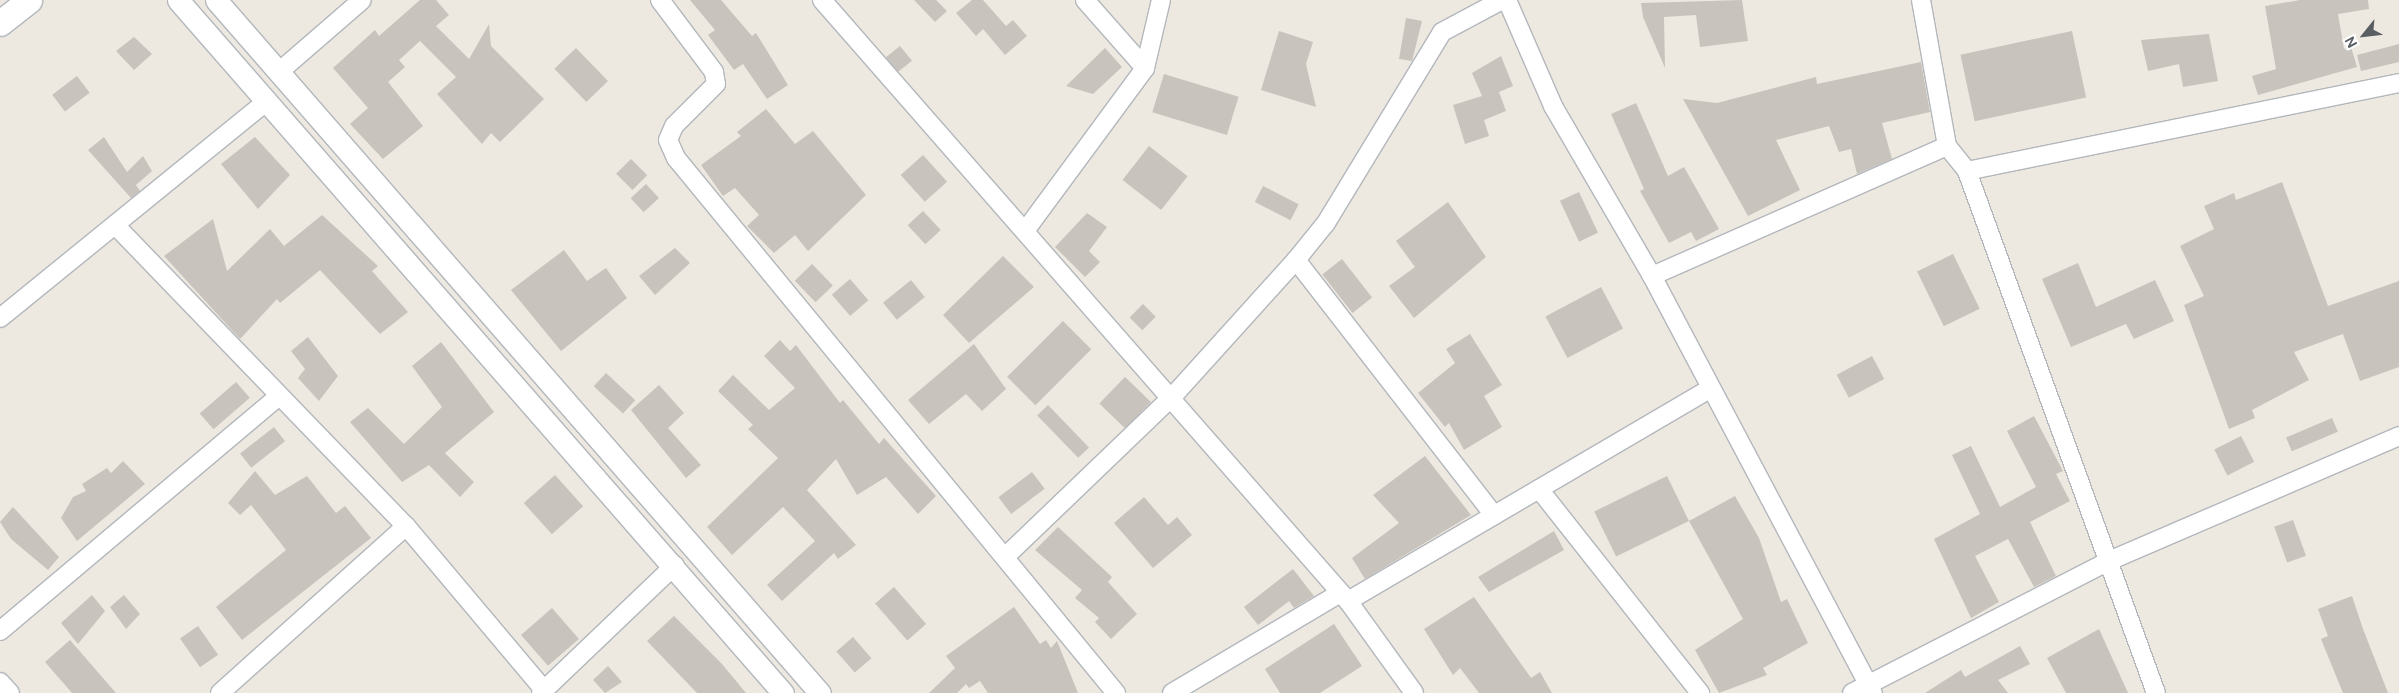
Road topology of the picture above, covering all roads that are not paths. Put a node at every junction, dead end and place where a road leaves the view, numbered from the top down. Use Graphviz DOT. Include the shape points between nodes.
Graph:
graph roads {
  1 [pos="29,0"];
  2 [pos="178,0"];
  3 [pos="216,0"];
  4 [pos="362,0"];
  5 [pos="660,0"];
  6 [pos="822,0"];
  7 [pos="1085,0"];
  8 [pos="1161,0"];
  9 [pos="1502,0"];
  10 [pos="1507,0"];
  11 [pos="1921,0"];
  12 [pos="0,23"];
  13 [pos="1145,68"];
  14 [pos="280,71"];
  15 [pos="2399,82"];
  16 [pos="266,102"];
  17 [pos="1947,146"];
  18 [pos="1967,170"];
  19 [pos="116,226"];
  20 [pos="1025,231"];
  21 [pos="1296,260"];
  22 [pos="1652,276"];
  23 [pos="0,318"];
  24 [pos="1709,389"];
  25 [pos="1173,396"];
  26 [pos="278,397"];
  27 [pos="2399,436"];
  28 [pos="1539,489"];
  29 [pos="1494,516"];
  30 [pos="406,526"];
  31 [pos="1005,557"];
  32 [pos="2110,561"];
  33 [pos="675,565"];
  34 [pos="1344,597"];
  35 [pos="0,631"];
  36 [pos="0,682"];
  37 [pos="1871,689"];
  38 [pos="543,691"];
  39 [pos="10,693"];
  40 [pos="220,693"];
  41 [pos="783,693"];
  42 [pos="820,693"];
  43 [pos="1116,693"];
  44 [pos="1172,693"];
  45 [pos="1414,693"];
  46 [pos="1700,693"];
  47 [pos="1852,693"];
  48 [pos="2156,693"];
  1 -- 12 [label="main road"];
  2 -- 16 [label="street"];
  3 -- 14 [label="street"];
  4 -- 14 [label="street"];
  5 -- 31 [label="street" via="714,72 716,84 674,126 668,140 676,158"];
  6 -- 20 [label="street"];
  7 -- 13 [label="street"];
  8 -- 13 [label="street"];
  9 -- 21 [label="street" via="1442,32 1326,223"];
  10 -- 22 [label="street" via="1553,106"];
  11 -- 17 [label="street"];
  13 -- 20 [label="street"];
  14 -- 42 [label="street"];
  15 -- 18 [label="street"];
  16 -- 19 [label="street"];
  16 -- 33 [label="street"];
  17 -- 18 [label="street"];
  17 -- 22 [label="street"];
  18 -- 32 [label="street"];
  19 -- 23 [label="street"];
  19 -- 26 [label="street"];
  20 -- 25 [label="street"];
  21 -- 25 [label="street"];
  21 -- 29 [label="street"];
  22 -- 24 [label="street"];
  24 -- 28 [label="street"];
  24 -- 37 [label="street"];
  25 -- 31 [label="street"];
  25 -- 34 [label="street"];
  26 -- 30 [label="street"];
  26 -- 35 [label="street"];
  27 -- 32 [label="street"];
  28 -- 29 [label="street"];
  28 -- 46 [label="street"];
  29 -- 34 [label="street"];
  30 -- 38 [label="street"];
  30 -- 40 [label="street"];
  31 -- 43 [label="street"];
  32 -- 37 [label="street"];
  32 -- 48 [label="street"];
  33 -- 38 [label="street"];
  33 -- 41 [label="street"];
  34 -- 44 [label="street"];
  34 -- 45 [label="street"];
  36 -- 39 [label="street"];
  37 -- 47 [label="street"];
}
